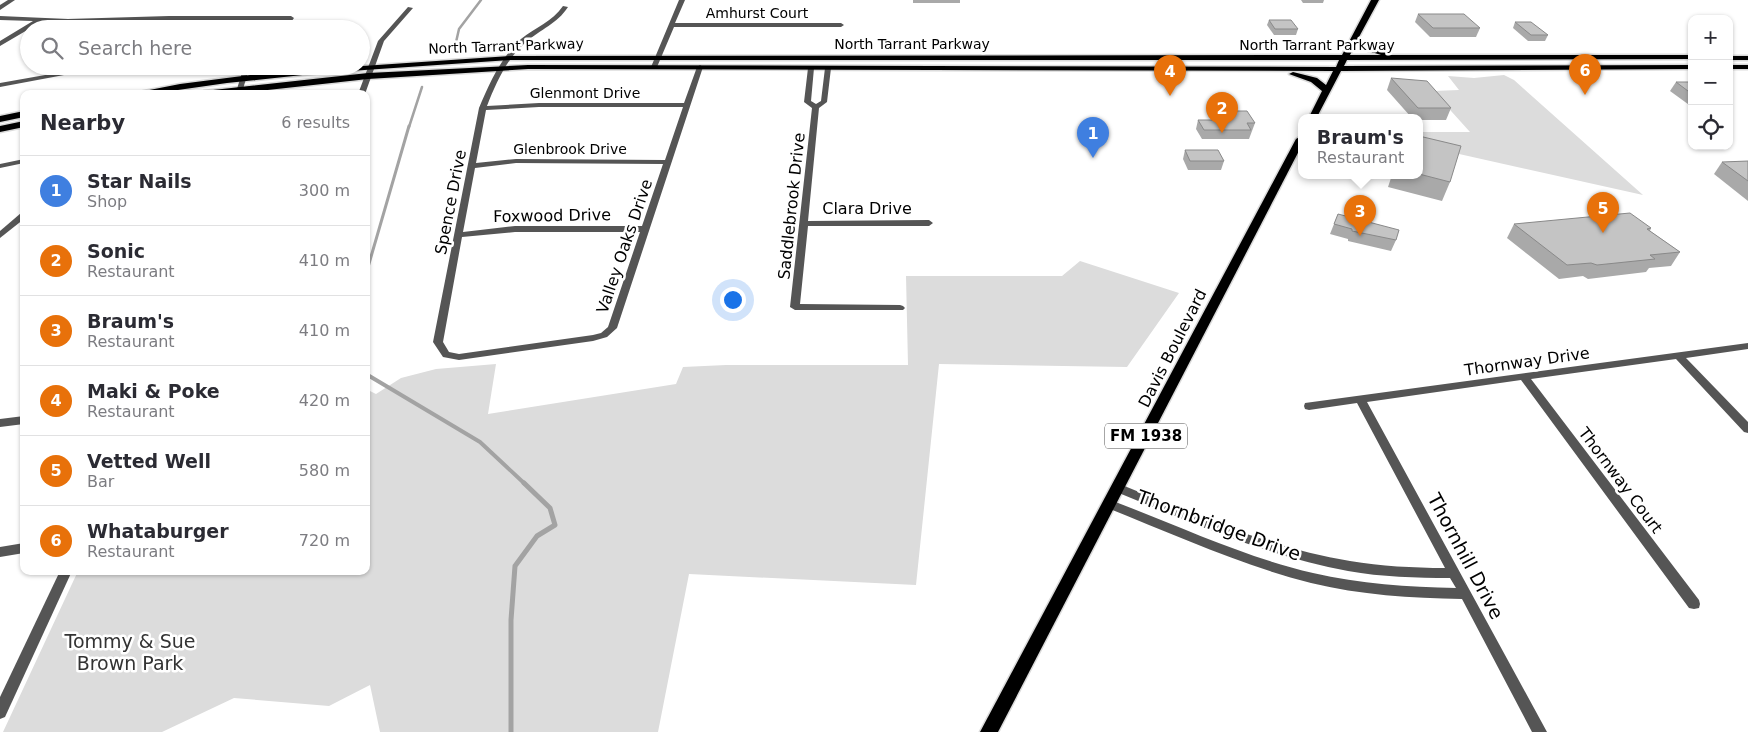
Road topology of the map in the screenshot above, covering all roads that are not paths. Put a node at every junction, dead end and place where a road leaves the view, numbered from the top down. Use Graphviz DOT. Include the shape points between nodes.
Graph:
graph roads {
  1 [pos="12,0"];
  2 [pos="682,0"];
  3 [pos="1375,0"];
  4 [pos="565,7"];
  5 [pos="0,8"];
  6 [pos="410,8"];
  7 [pos="0,18"];
  8 [pos="135,19"];
  9 [pos="39,20"];
  10 [pos="290,20"];
  11 [pos="672,25"];
  12 [pos="841,26"];
  13 [pos="20,32"];
  14 [pos="1355,37"];
  15 [pos="0,44"];
  16 [pos="658,57"];
  17 [pos="510,58"];
  18 [pos="780,58"];
  19 [pos="976,58"];
  20 [pos="1412,58"];
  21 [pos="1688,58"];
  22 [pos="1733,58"];
  23 [pos="1748,58"];
  24 [pos="1344,59"];
  25 [pos="372,66"];
  26 [pos="654,67"];
  27 [pos="700,67"];
  28 [pos="1688,67"];
  29 [pos="1733,67"];
  30 [pos="1748,67"];
  31 [pos="503,68"];
  32 [pos="811,68"];
  33 [pos="828,68"];
  34 [pos="977,69"];
  35 [pos="1256,69"];
  36 [pos="1338,69"];
  37 [pos="370,71"];
  38 [pos="47,75"];
  39 [pos="244,75"];
  40 [pos="275,75"];
  41 [pos="368,76"];
  42 [pos="243,78"];
  43 [pos="0,85"];
  44 [pos="240,89"];
  45 [pos="160,90"];
  46 [pos="233,90"];
  47 [pos="362,90"];
  48 [pos="808,91"];
  49 [pos="825,91"];
  50 [pos="1327,91"];
  51 [pos="687,106"];
  52 [pos="483,108"];
  53 [pos="816,108"];
  54 [pos="1315,114"];
  55 [pos="20,115"];
  56 [pos="0,119"];
  57 [pos="20,125"];
  58 [pos="0,129"];
  59 [pos="1298,145"];
  60 [pos="20,162"];
  61 [pos="668,162"];
  62 [pos="0,166"];
  63 [pos="472,166"];
  64 [pos="20,218"];
  65 [pos="929,223"];
  66 [pos="804,224"];
  67 [pos="646,229"];
  68 [pos="0,235"];
  69 [pos="458,235"];
  70 [pos="900,308"];
  71 [pos="1748,346"];
  72 [pos="446,355"];
  73 [pos="1678,355"];
  74 [pos="1523,376"];
  75 [pos="1360,399"];
  76 [pos="1310,406"];
  77 [pos="20,420"];
  78 [pos="0,423"];
  79 [pos="1748,429"];
  80 [pos="1118,488"];
  81 [pos="1109,504"];
  82 [pos="20,549"];
  83 [pos="0,552"];
  84 [pos="1454,573"];
  85 [pos="64,575"];
  86 [pos="1465,594"];
  87 [pos="1694,604"];
  88 [pos="1,709"];
  89 [pos="989,732"];
  90 [pos="1540,732"];
  1 -- 5 [label="street"];
  2 -- 11 [label="street"];
  3 -- 14 [label="main road"];
  4 -- 17 [label="street, Spence Drive" via="553,22 523,41"];
  6 -- 25 [label="street" via="381,41"];
  7 -- 9 [label="street"];
  8 -- 9 [label="street"];
  8 -- 10 [label="street"];
  11 -- 12 [label="street, Amhurst Court"];
  11 -- 16 [label="street"];
  13 -- 15 [label="street"];
  14 -- 20 [label="main road" via="1362,46 1379,53"];
  14 -- 24 [label="main road"];
  16 -- 17 [label="main road, North Tarrant Parkway"];
  16 -- 18 [label="main road, North Tarrant Parkway"];
  16 -- 26 [label="street"];
  17 -- 25 [label="main road, North Tarrant Parkway"];
  17 -- 31 [label="street, Spence Drive"];
  18 -- 19 [label="main road, North Tarrant Parkway"];
  18 -- 27 [label="main road" via="717,61"];
  19 -- 24 [label="main road, North Tarrant Parkway"];
  19 -- 34 [label="main road"];
  20 -- 21 [label="main road, North Tarrant Parkway"];
  20 -- 24 [label="main road, North Tarrant Parkway"];
  22 -- 23 [label="main road"];
  24 -- 36 [label="main road"];
  25 -- 37 [label="street"];
  26 -- 27 [label="main road, North Tarrant Parkway"];
  26 -- 31 [label="main road, North Tarrant Parkway"];
  27 -- 32 [label="main road, North Tarrant Parkway"];
  27 -- 51 [label="street, Valley Oaks Drive"];
  28 -- 36 [label="main road, North Tarrant Parkway"];
  29 -- 30 [label="main road"];
  31 -- 41 [label="main road, North Tarrant Parkway"];
  31 -- 52 [label="street, Spence Drive"];
  32 -- 33 [label="main road, North Tarrant Parkway"];
  32 -- 48 [label="street"];
  33 -- 34 [label="main road, North Tarrant Parkway"];
  33 -- 49 [label="street, Saddlebrook Drive"];
  34 -- 35 [label="main road, North Tarrant Parkway"];
  35 -- 36 [label="main road, North Tarrant Parkway"];
  35 -- 50 [label="main road" via="1300,75 1314,80"];
  36 -- 50 [label="main road"];
  38 -- 43 [label="street"];
  39 -- 42 [label="street"];
  40 -- 42 [label="main road, North Tarrant Parkway"];
  41 -- 44 [label="main road, North Tarrant Parkway"];
  41 -- 47 [label="street"];
  42 -- 44 [label="street"];
  42 -- 45 [label="main road, North Tarrant Parkway"];
  44 -- 46 [label="main road, North Tarrant Parkway"];
  48 -- 49 [label="street"];
  48 -- 53 [label="street" via="808,102"];
  49 -- 53 [label="street, Saddlebrook Drive" via="824,102"];
  50 -- 54 [label="main road"];
  51 -- 52 [label="street, Glenmont Drive" via="532,105"];
  51 -- 61 [label="street, Valley Oaks Drive"];
  52 -- 63 [label="street, Spence Drive"];
  53 -- 66 [label="street, Saddlebrook Drive"];
  55 -- 56 [label="main road"];
  57 -- 58 [label="main road"];
  59 -- 80 [label="main road, Davis Boulevard / FM 1938"];
  60 -- 62 [label="street"];
  61 -- 63 [label="street, Glenbrook Drive" via="516,161"];
  61 -- 67 [label="street, Valley Oaks Drive"];
  63 -- 69 [label="street, Spence Drive"];
  64 -- 68 [label="street"];
  65 -- 66 [label="street, Clara Drive"];
  66 -- 70 [label="street, Saddlebrook Drive" via="796,307"];
  67 -- 69 [label="street, Foxwood Drive" via="515,228"];
  67 -- 72 [label="street, Valley Oaks Drive" via="612,328 604,335 459,357"];
  69 -- 72 [label="street, Spence Drive" via="438,342"];
  71 -- 73 [label="street, Thornway Drive"];
  73 -- 74 [label="street, Thornway Drive"];
  73 -- 79 [label="street"];
  74 -- 75 [label="street, Thornway Drive"];
  74 -- 87 [label="street, Thornway Court"];
  75 -- 76 [label="street, Thornway Drive"];
  75 -- 84 [label="street, Thornhill Drive"];
  77 -- 78 [label="street"];
  80 -- 81 [label="main road, Davis Boulevard / FM 1938"];
  80 -- 84 [label="street, Thornbridge Drive" via="1304,557 1379,571"];
  81 -- 86 [label="street, Thornbridge Drive" via="1292,573 1380,590"];
  81 -- 89 [label="main road, Davis Boulevard / FM 1938"];
  82 -- 83 [label="street"];
  84 -- 86 [label="street, Thornhill Drive"];
  85 -- 88 [label="street"];
  86 -- 90 [label="street, Thornhill Drive"];
}
